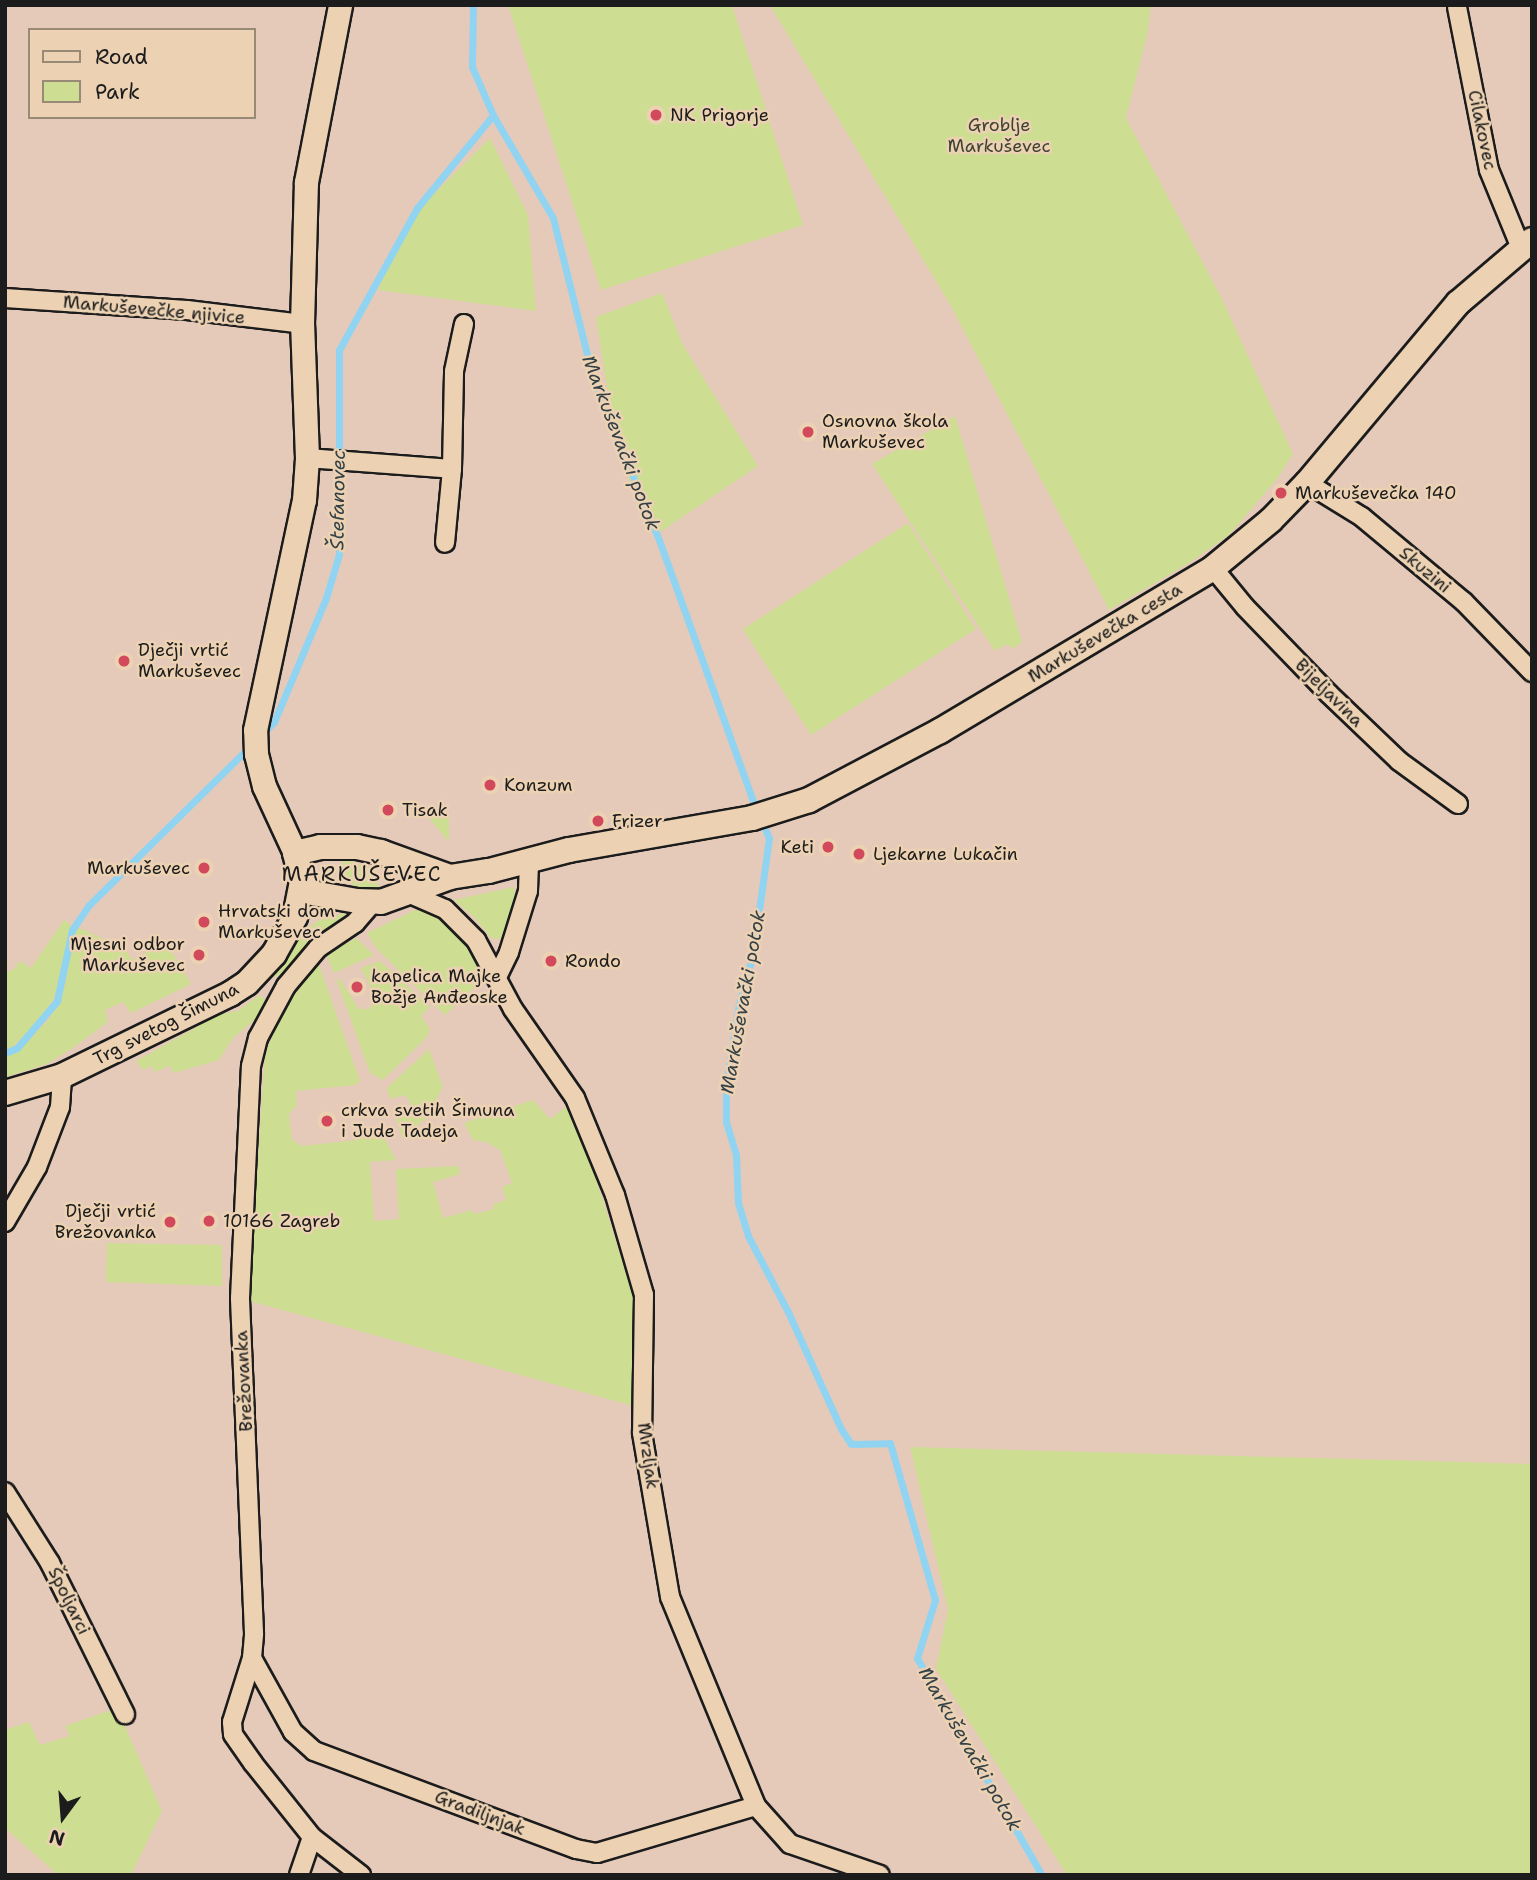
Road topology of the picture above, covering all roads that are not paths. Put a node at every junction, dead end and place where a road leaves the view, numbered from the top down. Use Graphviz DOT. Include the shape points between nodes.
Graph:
graph roads {
  1 [pos="340,5"];
  2 [pos="1457,7"];
  3 [pos="1526,244"];
  4 [pos="5,298"];
  5 [pos="302,324"];
  6 [pos="464,324"];
  7 [pos="315,458"];
  8 [pos="452,469"];
  9 [pos="1307,483"];
  10 [pos="445,543"];
  11 [pos="1213,568"];
  12 [pos="1532,672"];
  13 [pos="1458,804"];
  14 [pos="295,853"];
  15 [pos="391,855"];
  16 [pos="529,860"];
  17 [pos="450,877"];
  18 [pos="301,891"];
  19 [pos="390,898"];
  20 [pos="498,977"];
  21 [pos="62,1076"];
  22 [pos="5,1093"];
  23 [pos="5,1222"];
  24 [pos="5,1492"];
  25 [pos="252,1658"];
  26 [pos="125,1714"];
  27 [pos="756,1806"];
  28 [pos="312,1837"];
  29 [pos="299,1875"];
  30 [pos="361,1875"];
  31 [pos="880,1875"];
  1 -- 5 [label="street" via="306,182"];
  2 -- 3 [label="street, Cilakovec" via="1489,170"];
  3 -- 9 [label="main road, Markuševečka cesta" via="1458,303"];
  4 -- 5 [label="street, Markuševečke njivice" via="187,310"];
  5 -- 7 [label="street"];
  6 -- 8 [label="street" via="454,371"];
  7 -- 8 [label="street"];
  7 -- 14 [label="street" via="255,730 258,762 274,812"];
  8 -- 10 [label="street"];
  9 -- 11 [label="main road, Markuševečka cesta"];
  9 -- 12 [label="street, Skuzini" via="1362,517 1464,602"];
  11 -- 13 [label="street, Bijeljavina" via="1329,694 1399,761"];
  11 -- 16 [label="main road, Markuševečka cesta" via="940,731 809,800 763,815"];
  14 -- 15 [label="main road" via="341,846"];
  14 -- 18 [label="main road, Trg svetog Šimuna" via="302,872"];
  15 -- 17 [label="main road"];
  15 -- 19 [label="main road" via="397,878"];
  16 -- 17 [label="main road"];
  16 -- 20 [label="street" via="528,891"];
  17 -- 19 [label="main road"];
  18 -- 19 [label="main road"];
  18 -- 21 [label="main road, Trg svetog Šimuna" via="286,936 247,983"];
  19 -- 20 [label="street, Mrzljak" via="433,901 458,920"];
  19 -- 25 [label="street, Brežovanka" via="318,948 286,986 258,1038 251,1066 240,1297"];
  20 -- 27 [label="street, Mrzljak" via="513,1009 575,1098 615,1195 643,1295 642,1433 670,1597"];
  21 -- 22 [label="main road, Trg svetog Šimuna"];
  21 -- 23 [label="street" via="60,1107 37,1167"];
  24 -- 26 [label="street, Špoljarci" via="50,1563"];
  25 -- 27 [label="street, Gradiljnjak" via="293,1732 314,1751 576,1849 597,1853"];
  25 -- 28 [label="street, Brežovanka" via="232,1722 233,1734"];
  27 -- 31 [label="street, Mrzljak" via="790,1844"];
  28 -- 29 [label="street"];
  28 -- 30 [label="street"];
}
